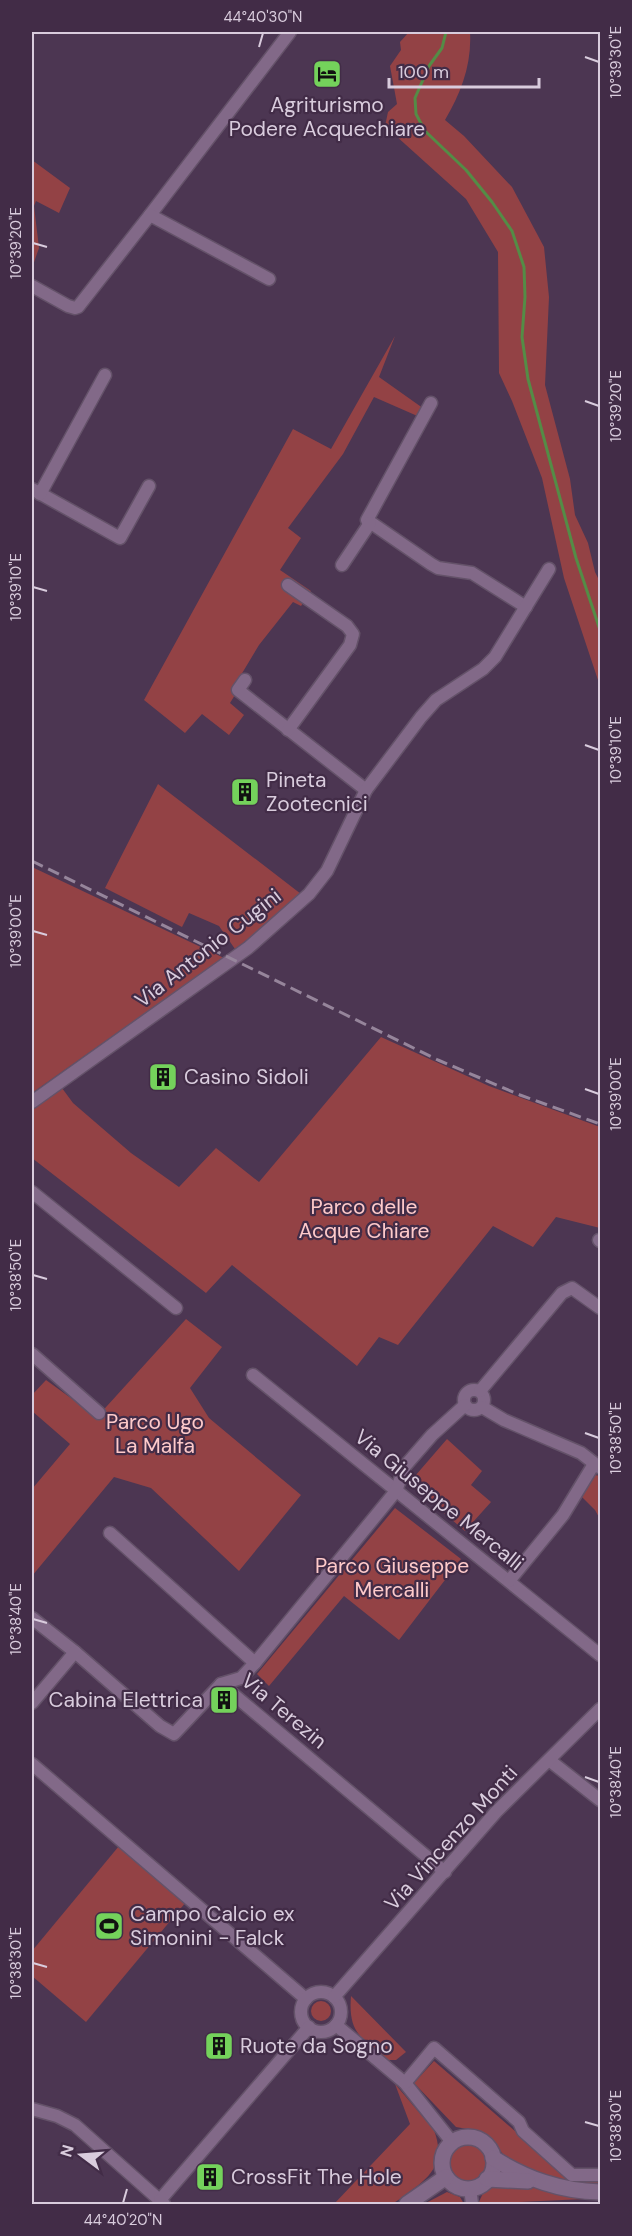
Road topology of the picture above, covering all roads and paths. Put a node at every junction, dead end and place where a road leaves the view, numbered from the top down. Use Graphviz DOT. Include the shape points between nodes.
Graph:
graph roads {
  1 [pos="290,32"];
  2 [pos="150,215"];
  3 [pos="269,279"];
  4 [pos="32,286"];
  5 [pos="105,375"];
  6 [pos="430,403"];
  7 [pos="149,486"];
  8 [pos="36,491"];
  9 [pos="370,522"];
  10 [pos="342,565"];
  11 [pos="549,569"];
  12 [pos="288,585"];
  13 [pos="526,607"];
  14 [pos="245,680"];
  15 [pos="288,730"];
  16 [pos="366,790"];
  17 [pos="32,1102"];
  18 [pos="32,1192"];
  19 [pos="176,1308"];
  20 [pos="600,1308"];
  21 [pos="32,1354"];
  22 [pos="253,1375"];
  23 [pos="480,1391"];
  24 [pos="465,1405"];
  25 [pos="482,1407"];
  26 [pos="99,1413"];
  27 [pos="597,1466"];
  28 [pos="396,1491"];
  29 [pos="111,1533"];
  30 [pos="509,1581"];
  31 [pos="32,1618"];
  32 [pos="75,1652"];
  33 [pos="600,1655"];
  34 [pos="255,1663"];
  35 [pos="221,1684"];
  36 [pos="32,1702"];
  37 [pos="600,1709"];
  38 [pos="549,1760"];
  39 [pos="32,1764"];
  40 [pos="600,1800"];
  41 [pos="445,1872"];
  42 [pos="334,1997"];
  43 [pos="306,1999"];
  44 [pos="336,2025"];
  45 [pos="309,2027"];
  46 [pos="405,2083"];
  47 [pos="32,2109"];
  48 [pos="452,2142"];
  49 [pos="493,2158"];
  50 [pos="600,2175"];
  51 [pos="446,2177"];
  52 [pos="487,2180"];
  53 [pos="540,2182"];
  54 [pos="470,2188"];
  55 [pos="600,2192"];
  56 [pos="162,2202"];
  57 [pos="407,2205"];
  58 [pos="472,2205"];
  1 -- 2 [label="street"];
  2 -- 3 [label="street"];
  2 -- 4 [label="street" via="78,307 68,306"];
  5 -- 8 [label="street"];
  6 -- 9 [label="street" via="367,520"];
  7 -- 8 [label="street" via="120,538"];
  9 -- 10 [label="street"];
  9 -- 13 [label="street" via="430,564 472,573"];
  11 -- 13 [label="street, Via Antonio Cugini"];
  12 -- 15 [label="street" via="353,634 350,645"];
  13 -- 16 [label="street, Via Antonio Cugini" via="495,657 436,700"];
  14 -- 15 [label="street" via="238,690"];
  15 -- 16 [label="street"];
  16 -- 17 [label="street, Via Antonio Cugini" via="327,871 300,903 233,959"];
  18 -- 19 [label="street"];
  20 -- 23 [label="street" via="572,1288 562,1293"];
  21 -- 26 [label="street"];
  22 -- 28 [label="street, Via Giuseppe Mercalli"];
  23 -- 24 [label="street" via="468,1392"];
  23 -- 25 [label="street" via="484,1396"];
  24 -- 25 [label="street" via="471,1410"];
  24 -- 28 [label="street" via="405,1466"];
  25 -- 27 [label="street" via="581,1453"];
  27 -- 30 [label="street"];
  28 -- 30 [label="street, Via Giuseppe Mercalli"];
  28 -- 34 [label="street"];
  29 -- 34 [label="street"];
  30 -- 33 [label="street, Via Giuseppe Mercalli"];
  31 -- 32 [label="street, Via Terezin"];
  32 -- 35 [label="street, Via Terezin" via="174,1734"];
  32 -- 36 [label="street"];
  34 -- 35 [label="street" via="241,1678"];
  35 -- 41 [label="street, Via Terezin"];
  37 -- 38 [label="street, Via Vincenzo Monti"];
  38 -- 40 [label="street"];
  38 -- 41 [label="street, Via Vincenzo Monti" via="496,1812"];
  39 -- 43 [label="street"];
  41 -- 42 [label="street, Via Vincenzo Monti"];
  42 -- 43 [label="street" via="317,1992"];
  42 -- 44 [label="street" via="341,2013"];
  43 -- 45 [label="street" via="302,2017"];
  44 -- 45 [label="street" via="320,2031"];
  44 -- 46 [label="street"];
  45 -- 56 [label="street"];
  46 -- 48 [label="street"];
  46 -- 50 [label="street" via="434,2048 519,2122 523,2131 572,2175"];
  47 -- 56 [label="street" via="75,2126"];
  48 -- 49 [label="main road" via="474,2138 487,2145"];
  48 -- 51 [label="main road" via="443,2155"];
  49 -- 52 [label="main road" via="493,2170"];
  49 -- 53 [label="main road"];
  51 -- 54 [label="main road" via="456,2186"];
  51 -- 57 [label="main road"];
  52 -- 53 [label="main road"];
  52 -- 54 [label="main road"];
  53 -- 55 [label="main road"];
  54 -- 58 [label="street"];
}
